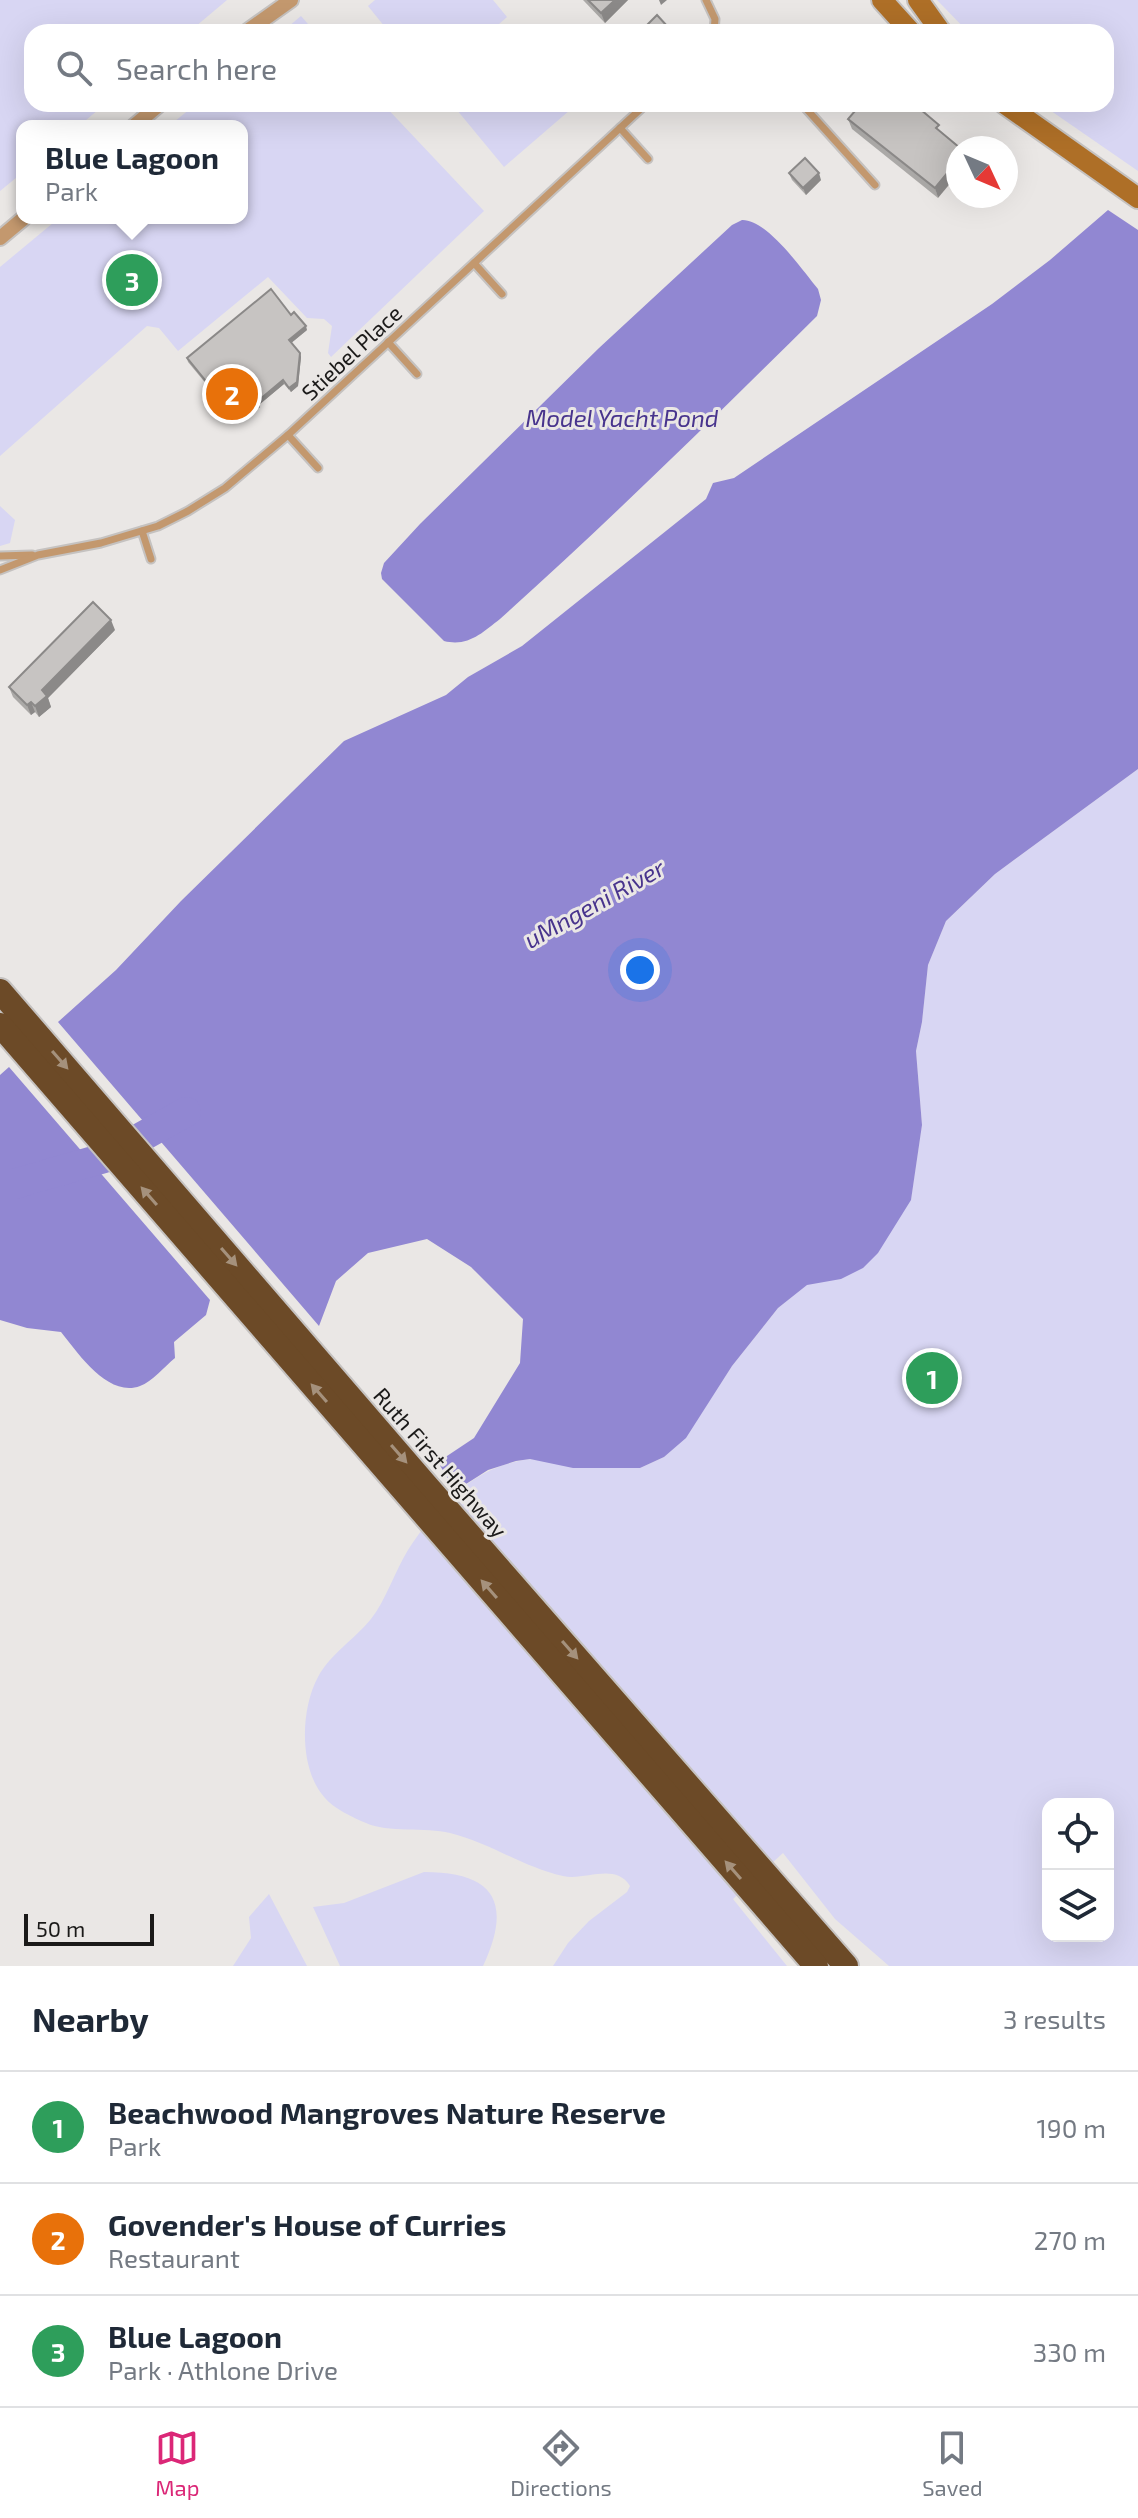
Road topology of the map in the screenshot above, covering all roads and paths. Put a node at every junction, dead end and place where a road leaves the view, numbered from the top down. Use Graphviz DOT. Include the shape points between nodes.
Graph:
graph roads {
  1 [pos="275,0"];
  2 [pos="291,0"];
  3 [pos="706,0"];
  4 [pos="882,0"];
  5 [pos="918,0"];
  6 [pos="254,24"];
  7 [pos="256,24"];
  8 [pos="715,24"];
  9 [pos="904,24"];
  10 [pos="935,24"];
  11 [pos="637,112"];
  12 [pos="809,112"];
  13 [pos="1016,112"];
  14 [pos="620,128"];
  15 [pos="648,159"];
  16 [pos="875,185"];
  17 [pos="1138,198"];
  18 [pos="17,224"];
  19 [pos="0,238"];
  20 [pos="474,263"];
  21 [pos="502,294"];
  22 [pos="388,342"];
  23 [pos="417,374"];
  24 [pos="288,435"];
  25 [pos="318,468"];
  26 [pos="142,531"];
  27 [pos="38,555"];
  28 [pos="0,556"];
  29 [pos="151,559"];
  30 [pos="0,570"];
  31 [pos="3,993"];
  32 [pos="0,1025"];
  33 [pos="798,1927"];
  34 [pos="815,1966"];
  35 [pos="846,1966"];
  36 [pos="861,1966"];
  1 -- 6 [label="street"];
  2 -- 7 [label="street"];
  3 -- 8 [label="lane"];
  4 -- 9 [label="main road"];
  5 -- 10 [label="main road"];
  11 -- 14 [label="lane, Stiebel Place"];
  12 -- 16 [label="lane"];
  13 -- 17 [label="main road"];
  14 -- 15 [label="lane"];
  14 -- 20 [label="lane, Stiebel Place"];
  18 -- 19 [label="street"];
  20 -- 21 [label="lane"];
  20 -- 22 [label="lane, Stiebel Place"];
  22 -- 23 [label="lane"];
  22 -- 24 [label="lane, Stiebel Place"];
  24 -- 25 [label="lane"];
  24 -- 26 [label="lane, Stiebel Place" via="207,499"];
  26 -- 27 [label="lane, Stiebel Place"];
  26 -- 29 [label="lane"];
  27 -- 28 [label="lane, Stiebel Place"];
  27 -- 30 [label="lane, Stiebel Place"];
  31 -- 33 [label="highway, Ruth First Highway, one-way"];
  33 -- 32 [label="highway, Ruth First Highway, one-way"];
  33 -- 34 [label="highway, Ruth First Highway"];
  33 -- 35 [label="highway, Ruth First Highway"];
  33 -- 36 [label="highway"];
}
